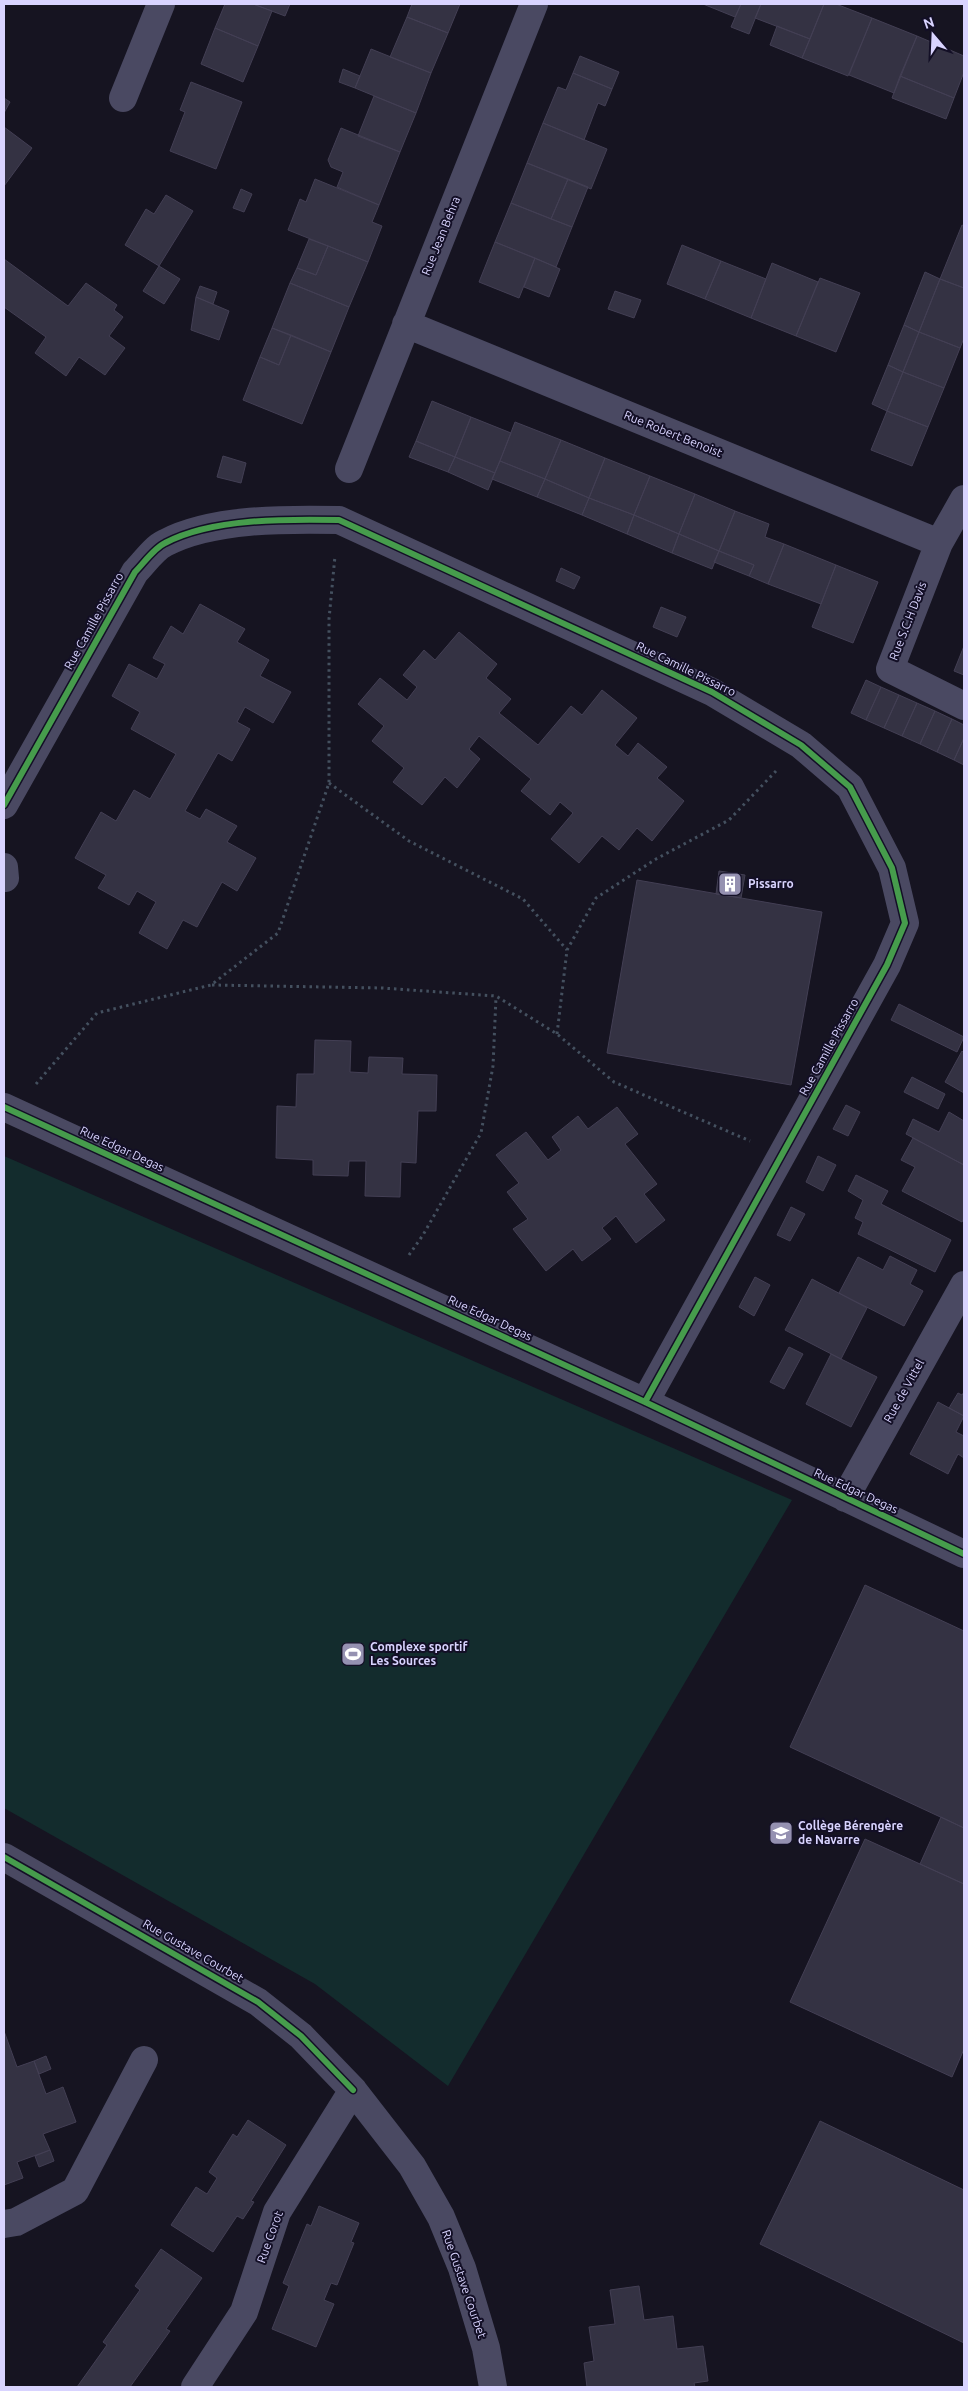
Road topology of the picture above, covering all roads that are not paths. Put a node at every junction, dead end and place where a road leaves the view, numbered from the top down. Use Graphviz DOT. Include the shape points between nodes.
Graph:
graph roads {
  1 [pos="161,4"];
  2 [pos="534,4"];
  3 [pos="123,98"];
  4 [pos="406,324"];
  5 [pos="349,469"];
  6 [pos="964,499"];
  7 [pos="939,543"];
  8 [pos="964,706"];
  9 [pos="4,805"];
  10 [pos="8,1109"];
  11 [pos="964,1285"];
  12 [pos="645,1402"];
  13 [pos="845,1498"];
  14 [pos="964,1554"];
  15 [pos="4,1857"];
  16 [pos="144,2060"];
  17 [pos="352,2090"];
  18 [pos="4,2224"];
  19 [pos="195,2387"];
  20 [pos="493,2387"];
  1 -- 3 [label="street"];
  2 -- 4 [label="street, Rue Jean Behra"];
  4 -- 5 [label="street, Rue Jean Behra"];
  4 -- 7 [label="street, Rue Robert Benoist"];
  6 -- 7 [label="street, Rue S.C.H Davis"];
  7 -- 8 [label="street, Rue S.C.H Davis" via="890,669"];
  9 -- 12 [label="street, Rue Camille Pissarro" via="135,572 164,543 207,527 300,519 339,520 712,692 801,745 850,787 892,868 905,923 887,965"];
  10 -- 12 [label="street, Rue Edgar Degas"];
  11 -- 13 [label="street, Rue de Vittel"];
  12 -- 13 [label="street, Rue Edgar Degas"];
  13 -- 14 [label="street, Rue Edgar Degas"];
  15 -- 17 [label="street, Rue Gustave Courbet" via="258,2002 301,2036"];
  16 -- 18 [label="street" via="75,2191 16,2222"];
  17 -- 19 [label="street, Rue Corot" via="277,2212 244,2312"];
  17 -- 20 [label="street, Rue Gustave Courbet" via="412,2166 441,2217 462,2268 486,2348"];
}
